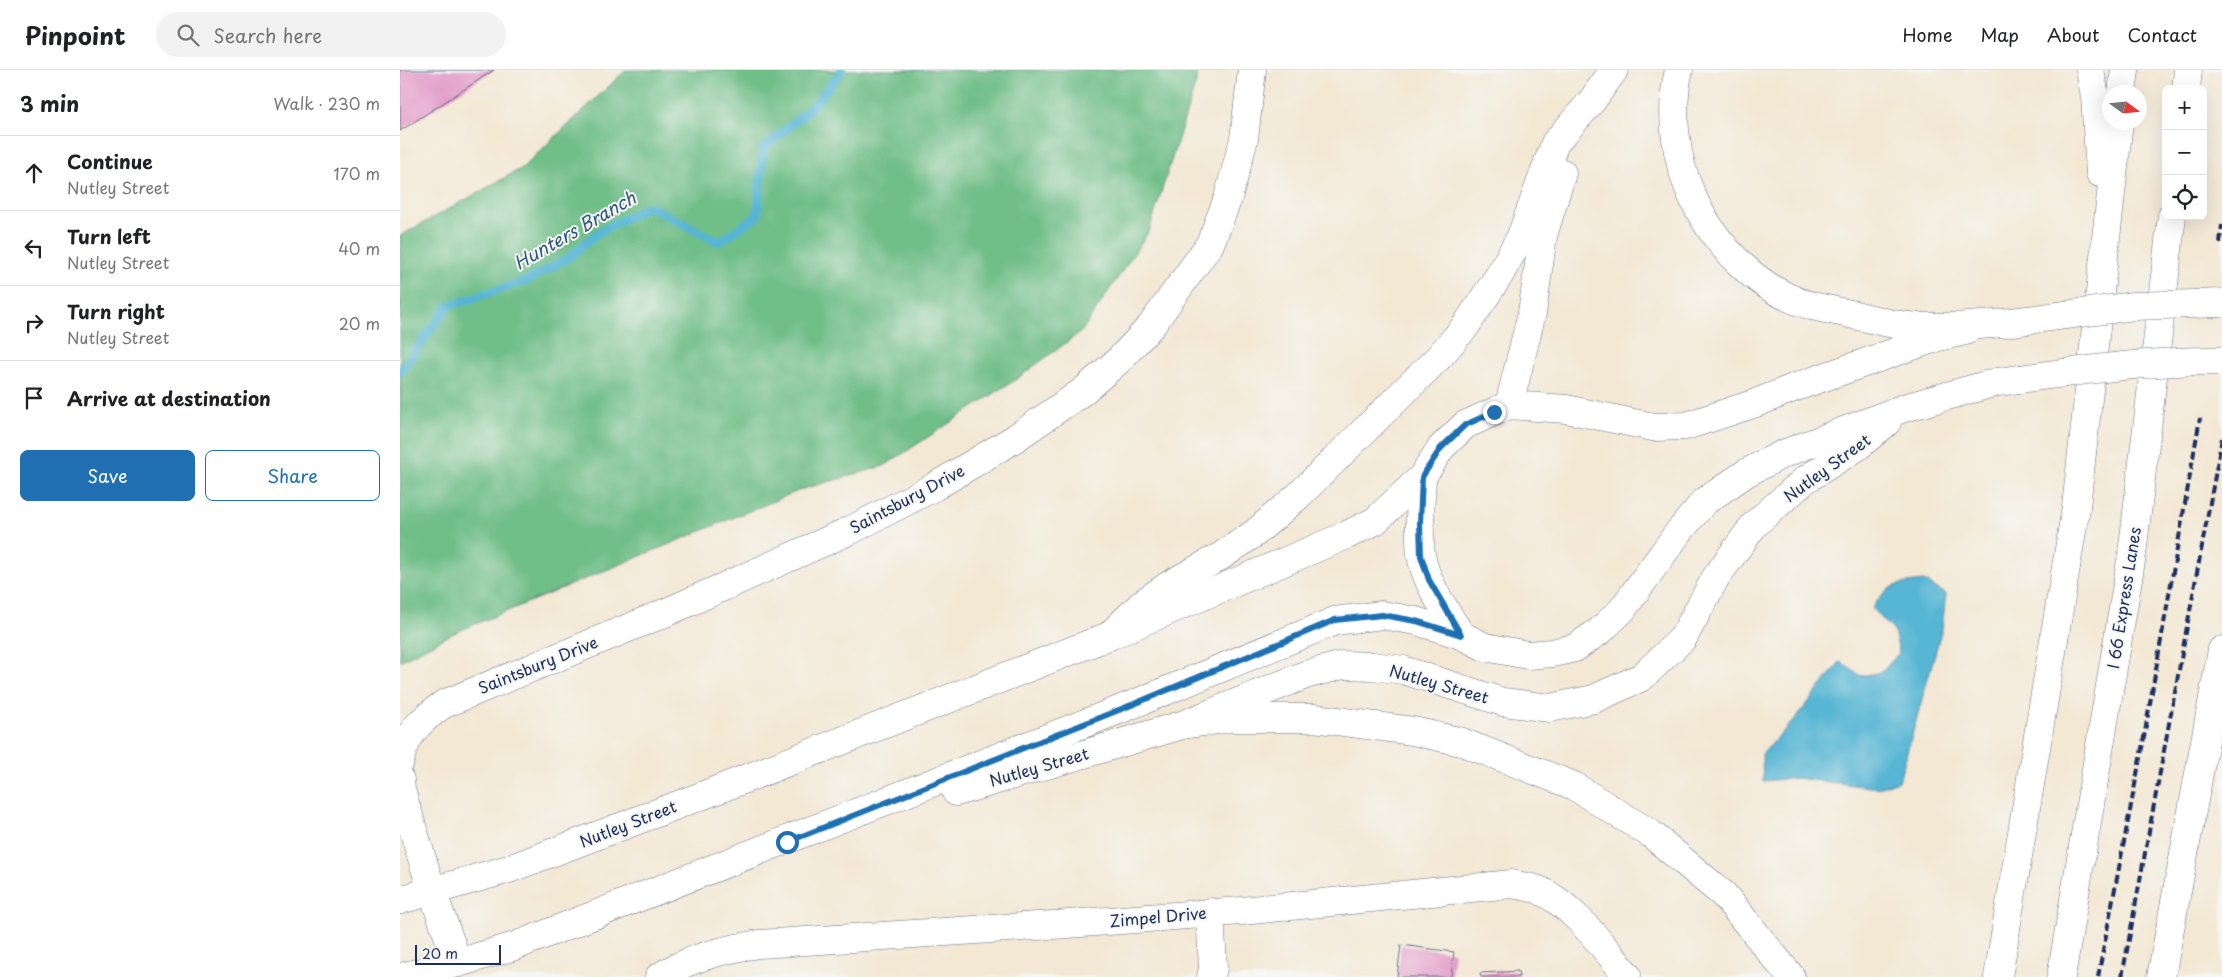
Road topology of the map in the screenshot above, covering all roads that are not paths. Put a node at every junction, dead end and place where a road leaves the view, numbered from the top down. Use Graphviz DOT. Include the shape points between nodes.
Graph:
graph roads {
  1 [pos="1252,70"];
  2 [pos="1614,70"];
  3 [pos="1679,70"];
  4 [pos="2090,70"];
  5 [pos="2125,70"];
  6 [pos="2188,70"];
  7 [pos="2123,85"];
  8 [pos="2186,85"];
  9 [pos="1590,102"];
  10 [pos="2118,130"];
  11 [pos="2172,220"];
  12 [pos="2102,266"];
  13 [pos="2222,303"];
  14 [pos="2004,323"];
  15 [pos="2222,361"];
  16 [pos="1509,405"];
  17 [pos="1904,408"];
  18 [pos="1422,477"];
  19 [pos="1461,635"];
  20 [pos="1109,636"];
  21 [pos="2222,650"];
  22 [pos="1182,725"];
  23 [pos="400,761"];
  24 [pos="400,780"];
  25 [pos="787,842"];
  26 [pos="432,891"];
  27 [pos="400,900"];
  28 [pos="1210,912"];
  29 [pos="461,970"];
  30 [pos="1626,976"];
  31 [pos="400,977"];
  32 [pos="660,977"];
  33 [pos="1211,977"];
  34 [pos="1791,977"];
  35 [pos="1998,977"];
  36 [pos="2061,977"];
  37 [pos="2161,977"];
  1 -- 23 [label="main road, Saintsbury Drive" via="1244,139 1228,198 1210,244 1151,326 1082,392 1014,439 934,487 851,530 666,612 444,704 425,716 413,729 402,749"];
  2 -- 9 [label="main road"];
  3 -- 14 [label="main road" via="1674,109 1677,145 1686,183 1701,215 1721,244 1746,269 1776,291 1811,306 1896,324 1958,326"];
  4 -- 12 [label="main road" via="2096,96"];
  5 -- 7 [label="main road"];
  6 -- 8 [label="main road"];
  9 -- 16 [label="main road" via="1566,159 1543,236 1532,314"];
  9 -- 20 [label="main road" via="1555,142 1521,236 1500,274 1465,328 1438,358 1256,533 1144,603"];
  10 -- 12 [label="main road"];
  11 -- 36 [label="main road, I 66 Express Lanes" via="2132,555"];
  12 -- 35 [label="main road" via="2076,507"];
  13 -- 14 [label="main road, Nutley Street, bridge" via="2134,306"];
  14 -- 16 [label="main road, Nutley Street" via="1938,337 1686,426 1652,427 1566,409"];
  15 -- 17 [label="main road, Nutley Street, bridge" via="2184,360 1997,382"];
  16 -- 18 [label="main road, Nutley Street" via="1465,425 1441,448"];
  17 -- 19 [label="main road, Nutley Street" via="1783,454 1746,473 1704,502 1622,610 1576,648 1528,655 1485,647"];
  17 -- 22 [label="main road, Nutley Street" via="1857,447 1805,480 1754,525 1716,578 1683,638 1642,677 1594,698 1550,708 1512,703 1403,670 1343,665 1305,675"];
  18 -- 19 [label="main road" via="1421,556 1429,580"];
  18 -- 20 [label="main road, Nutley Street" via="1376,521"];
  19 -- 25 [label="main road, Nutley Street" via="1416,621 1382,615 1335,620"];
  20 -- 26 [label="main road, Nutley Street" via="509,869"];
  21 -- 37 [label="main road"];
  22 -- 25 [label="main road, Nutley Street"];
  22 -- 34 [label="main road" via="1233,718 1314,718 1412,731 1462,742 1574,786 1651,834 1724,895"];
  24 -- 26 [label="main road"];
  25 -- 29 [label="main road, Nutley Street" via="515,946"];
  26 -- 27 [label="main road, Nutley Street"];
  26 -- 29 [label="main road"];
  28 -- 30 [label="main road, Zimpel Drive" via="1512,884 1538,889 1559,902"];
  28 -- 32 [label="main road, Zimpel Drive" via="759,944 696,958"];
  28 -- 33 [label="main road"];
  29 -- 31 [label="main road, Nutley Street"];
}
